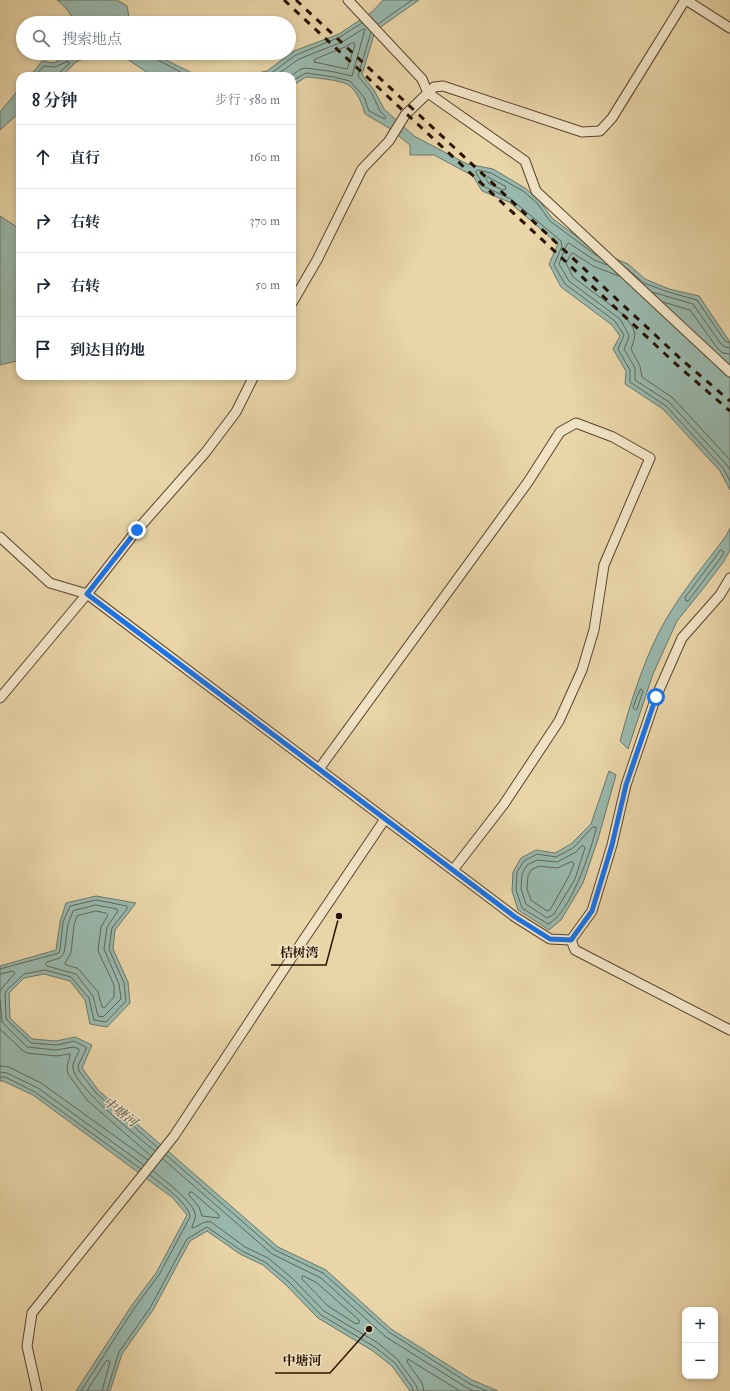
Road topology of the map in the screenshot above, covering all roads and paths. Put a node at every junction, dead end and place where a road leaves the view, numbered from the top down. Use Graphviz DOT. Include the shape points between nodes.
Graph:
graph roads {
  1 [pos="348,0"];
  2 [pos="686,0"];
  3 [pos="730,28"];
  4 [pos="428,93"];
  5 [pos="296,296"];
  6 [pos="730,372"];
  7 [pos="252,380"];
  8 [pos="0,537"];
  9 [pos="730,578"];
  10 [pos="87,594"];
  11 [pos="0,698"];
  12 [pos="319,769"];
  13 [pos="385,819"];
  14 [pos="453,870"];
  15 [pos="571,940"];
  16 [pos="730,1030"];
  17 [pos="37,1391"];
  1 -- 4 [label="street" via="422,79"];
  2 -- 3 [label="street"];
  2 -- 4 [label="street" via="612,118 600,131 582,132 443,86 434,87"];
  4 -- 5 [label="street" via="405,116 389,141 362,168"];
  4 -- 6 [label="street" via="524,161 536,191"];
  7 -- 10 [label="street" via="236,412 205,453 137,530"];
  8 -- 10 [label="street" via="50,583"];
  9 -- 15 [label="street" via="720,595 682,638 656,697 626,785 612,845 592,911"];
  10 -- 11 [label="street"];
  10 -- 12 [label="street"];
  12 -- 13 [label="street"];
  12 -- 14 [label="street" via="528,482 560,432 576,422 613,437 650,458 604,565 594,630 582,670 559,721 504,804"];
  13 -- 14 [label="street"];
  13 -- 17 [label="street" via="170,1140 32,1313 27,1346"];
  14 -- 15 [label="street" via="515,917 550,939"];
  15 -- 16 [label="street" via="575,950"];
}
